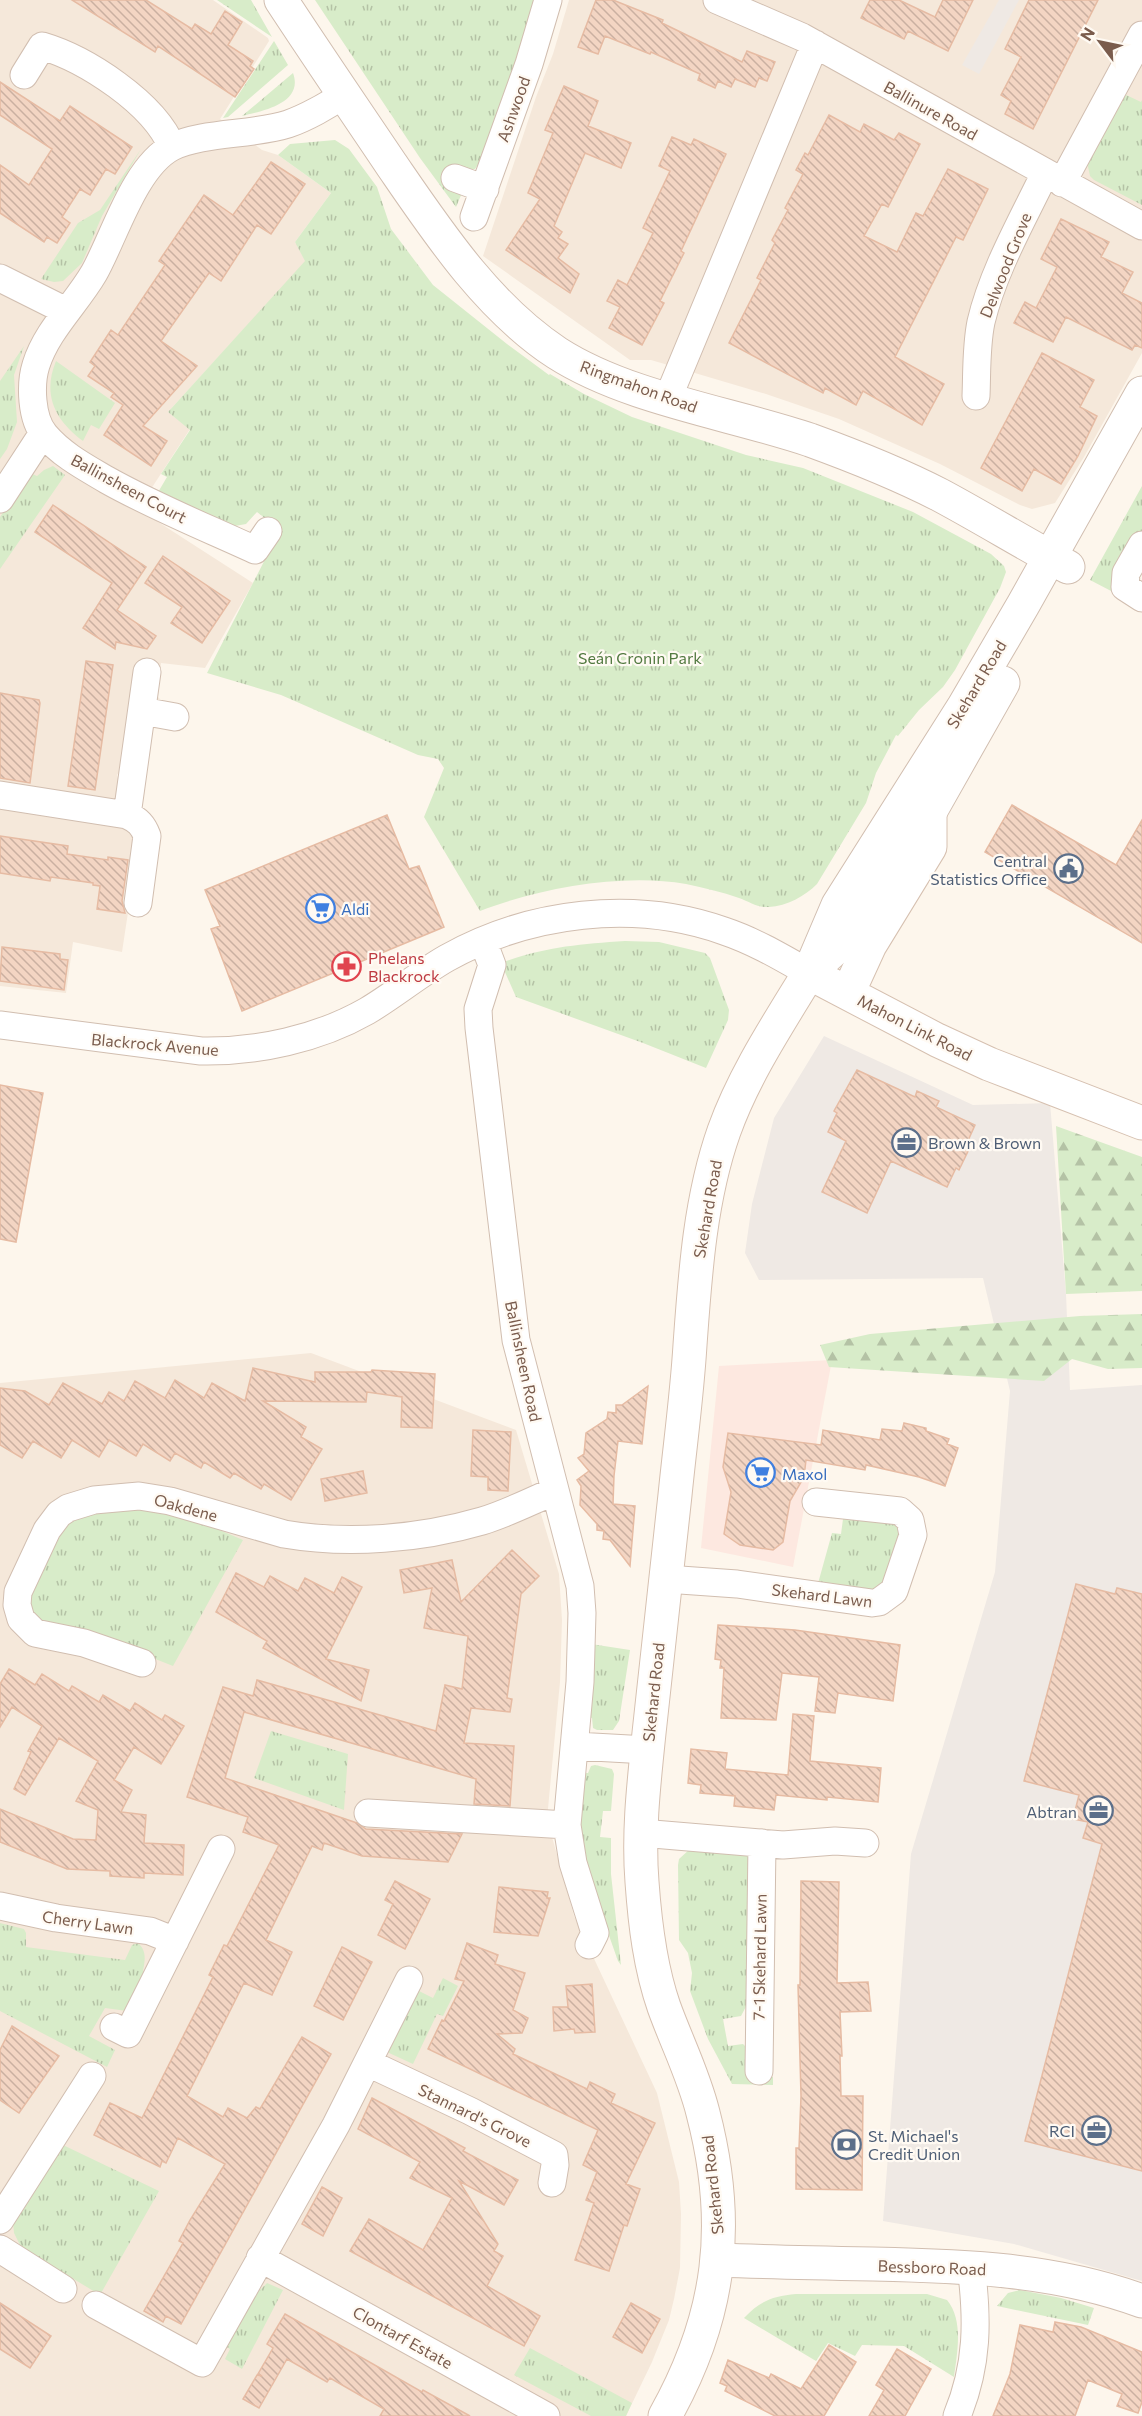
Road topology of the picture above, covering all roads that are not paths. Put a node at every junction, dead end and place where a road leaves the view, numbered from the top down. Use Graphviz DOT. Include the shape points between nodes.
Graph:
graph roads {
  1 [pos="281,0"];
  2 [pos="548,0"];
  3 [pos="717,0"];
  4 [pos="1142,35"];
  5 [pos="815,44"];
  6 [pos="24,75"];
  7 [pos="344,94"];
  8 [pos="172,147"];
  9 [pos="455,178"];
  10 [pos="1053,178"];
  11 [pos="485,189"];
  12 [pos="474,217"];
  13 [pos="1142,226"];
  14 [pos="0,278"];
  15 [pos="66,311"];
  16 [pos="1142,393"];
  17 [pos="976,396"];
  18 [pos="668,398"];
  19 [pos="43,433"];
  20 [pos="1142,435"];
  21 [pos="0,499"];
  22 [pos="268,531"];
  23 [pos="1142,545"];
  24 [pos="1059,562"];
  25 [pos="1142,598"];
  26 [pos="147,672"];
  27 [pos="142,711"];
  28 [pos="175,717"];
  29 [pos="0,795"];
  30 [pos="930,812"];
  31 [pos="127,815"];
  32 [pos="138,903"];
  33 [pos="483,941"];
  34 [pos="809,973"];
  35 [pos="848,993"];
  36 [pos="0,1025"];
  37 [pos="1142,1123"];
  38 [pos="555,1491"];
  39 [pos="829,1511"];
  40 [pos="666,1579"];
  41 [pos="142,1663"];
  42 [pos="575,1746"];
  43 [pos="647,1750"];
  44 [pos="368,1813"];
  45 [pos="567,1825"];
  46 [pos="641,1833"];
  47 [pos="762,1843"];
  48 [pos="865,1843"];
  49 [pos="221,1849"];
  50 [pos="0,1906"];
  51 [pos="176,1941"];
  52 [pos="589,1945"];
  53 [pos="409,1980"];
  54 [pos="114,2027"];
  55 [pos="369,2063"];
  56 [pos="759,2071"];
  57 [pos="92,2076"];
  58 [pos="552,2183"];
  59 [pos="0,2220"];
  60 [pos="0,2249"];
  61 [pos="260,2258"];
  62 [pos="718,2260"];
  63 [pos="971,2266"];
  64 [pos="63,2289"];
  65 [pos="1142,2301"];
  66 [pos="96,2305"];
  67 [pos="546,2416"];
  68 [pos="665,2416"];
  69 [pos="957,2416"];
  1 -- 7 [label="street, Ringmahon Road"];
  2 -- 11 [label="street, Ashwood"];
  3 -- 5 [label="street, Ballinure Road"];
  4 -- 10 [label="street, Delwood Grove"];
  5 -- 10 [label="street, Ballinure Road"];
  5 -- 18 [label="street"];
  6 -- 8 [label="street" via="42,46 69,55 132,98 159,125"];
  7 -- 8 [label="street, Ballinsheen Court" via="286,125"];
  7 -- 18 [label="street, Ringmahon Road" via="453,249 502,306 548,346 578,365"];
  8 -- 15 [label="street, Ballinsheen Court" via="143,176 92,275"];
  9 -- 11 [label="street"];
  10 -- 13 [label="street, Ballinure Road"];
  10 -- 17 [label="street, Delwood Grove" via="989,297 981,323"];
  11 -- 12 [label="street, Ashwood"];
  14 -- 15 [label="street"];
  15 -- 19 [label="street, Ballinsheen Court" via="40,353 33,377 35,412"];
  16 -- 24 [label="street, Skehard Road"];
  18 -- 24 [label="street, Ringmahon Road" via="811,441 882,469 939,495"];
  19 -- 21 [label="street"];
  19 -- 22 [label="street, Ballinsheen Court" via="68,457 133,494 255,550"];
  20 -- 24 [label="street, Skehard Road"];
  23 -- 25 [label="street" via="1124,580 1125,587"];
  24 -- 30 [label="street, Skehard Road"];
  24 -- 34 [label="street, Skehard Road" via="838,905"];
  26 -- 27 [label="street"];
  27 -- 28 [label="street"];
  27 -- 31 [label="street"];
  29 -- 31 [label="street"];
  30 -- 34 [label="street, Skehard Road" via="854,931"];
  30 -- 35 [label="street" via="930,847 870,945"];
  31 -- 32 [label="street" via="143,825 147,836"];
  33 -- 34 [label="street, Blackrock Avenue" via="565,917 638,914 723,930"];
  33 -- 36 [label="street, Blackrock Avenue" via="446,959 366,1011 321,1031 271,1045 201,1051"];
  33 -- 38 [label="street, Ballinsheen Road" via="492,965 478,1009 479,1028 512,1314 521,1365"];
  34 -- 35 [label="street, Mahon Link Road"];
  34 -- 40 [label="street, Skehard Road" via="740,1094 724,1131 712,1175 693,1298"];
  35 -- 37 [label="street, Mahon Link Road" via="996,1067"];
  38 -- 41 [label="street, Oakdene" via="451,1529 361,1539 288,1535 154,1497 124,1495 68,1508 46,1530 18,1592 21,1619 35,1633"];
  38 -- 42 [label="street, Ballinsheen Road" via="575,1564 582,1613"];
  39 -- 40 [label="street, Skehard Lawn" via="900,1511 910,1520 913,1535 894,1591 879,1602"];
  40 -- 43 [label="street, Skehard Road"];
  42 -- 43 [label="street"];
  42 -- 45 [label="street, Ballinsheen Road"];
  43 -- 46 [label="street, Skehard Road"];
  44 -- 45 [label="street"];
  45 -- 52 [label="street, Ballinsheen Road" via="573,1863 595,1933"];
  46 -- 47 [label="street"];
  46 -- 62 [label="street, Skehard Road" via="649,1945 663,2004 703,2112 714,2172"];
  47 -- 48 [label="street"];
  47 -- 56 [label="street, 7-1 Skehard Lawn"];
  49 -- 51 [label="street"];
  50 -- 51 [label="street, Cherry Lawn" via="150,1931"];
  51 -- 54 [label="street" via="128,2034"];
  53 -- 55 [label="street"];
  55 -- 58 [label="street, Stannard's Grove" via="554,2155"];
  55 -- 61 [label="street"];
  57 -- 59 [label="street"];
  60 -- 64 [label="street"];
  61 -- 66 [label="street" via="202,2363"];
  61 -- 67 [label="street, Clontarf Estate"];
  62 -- 63 [label="street, Bessboro Road"];
  62 -- 68 [label="street, Skehard Road" via="710,2313 699,2346"];
  63 -- 65 [label="street, Bessboro Road" via="1041,2274"];
  63 -- 69 [label="street" via="976,2315 973,2367"];
}
